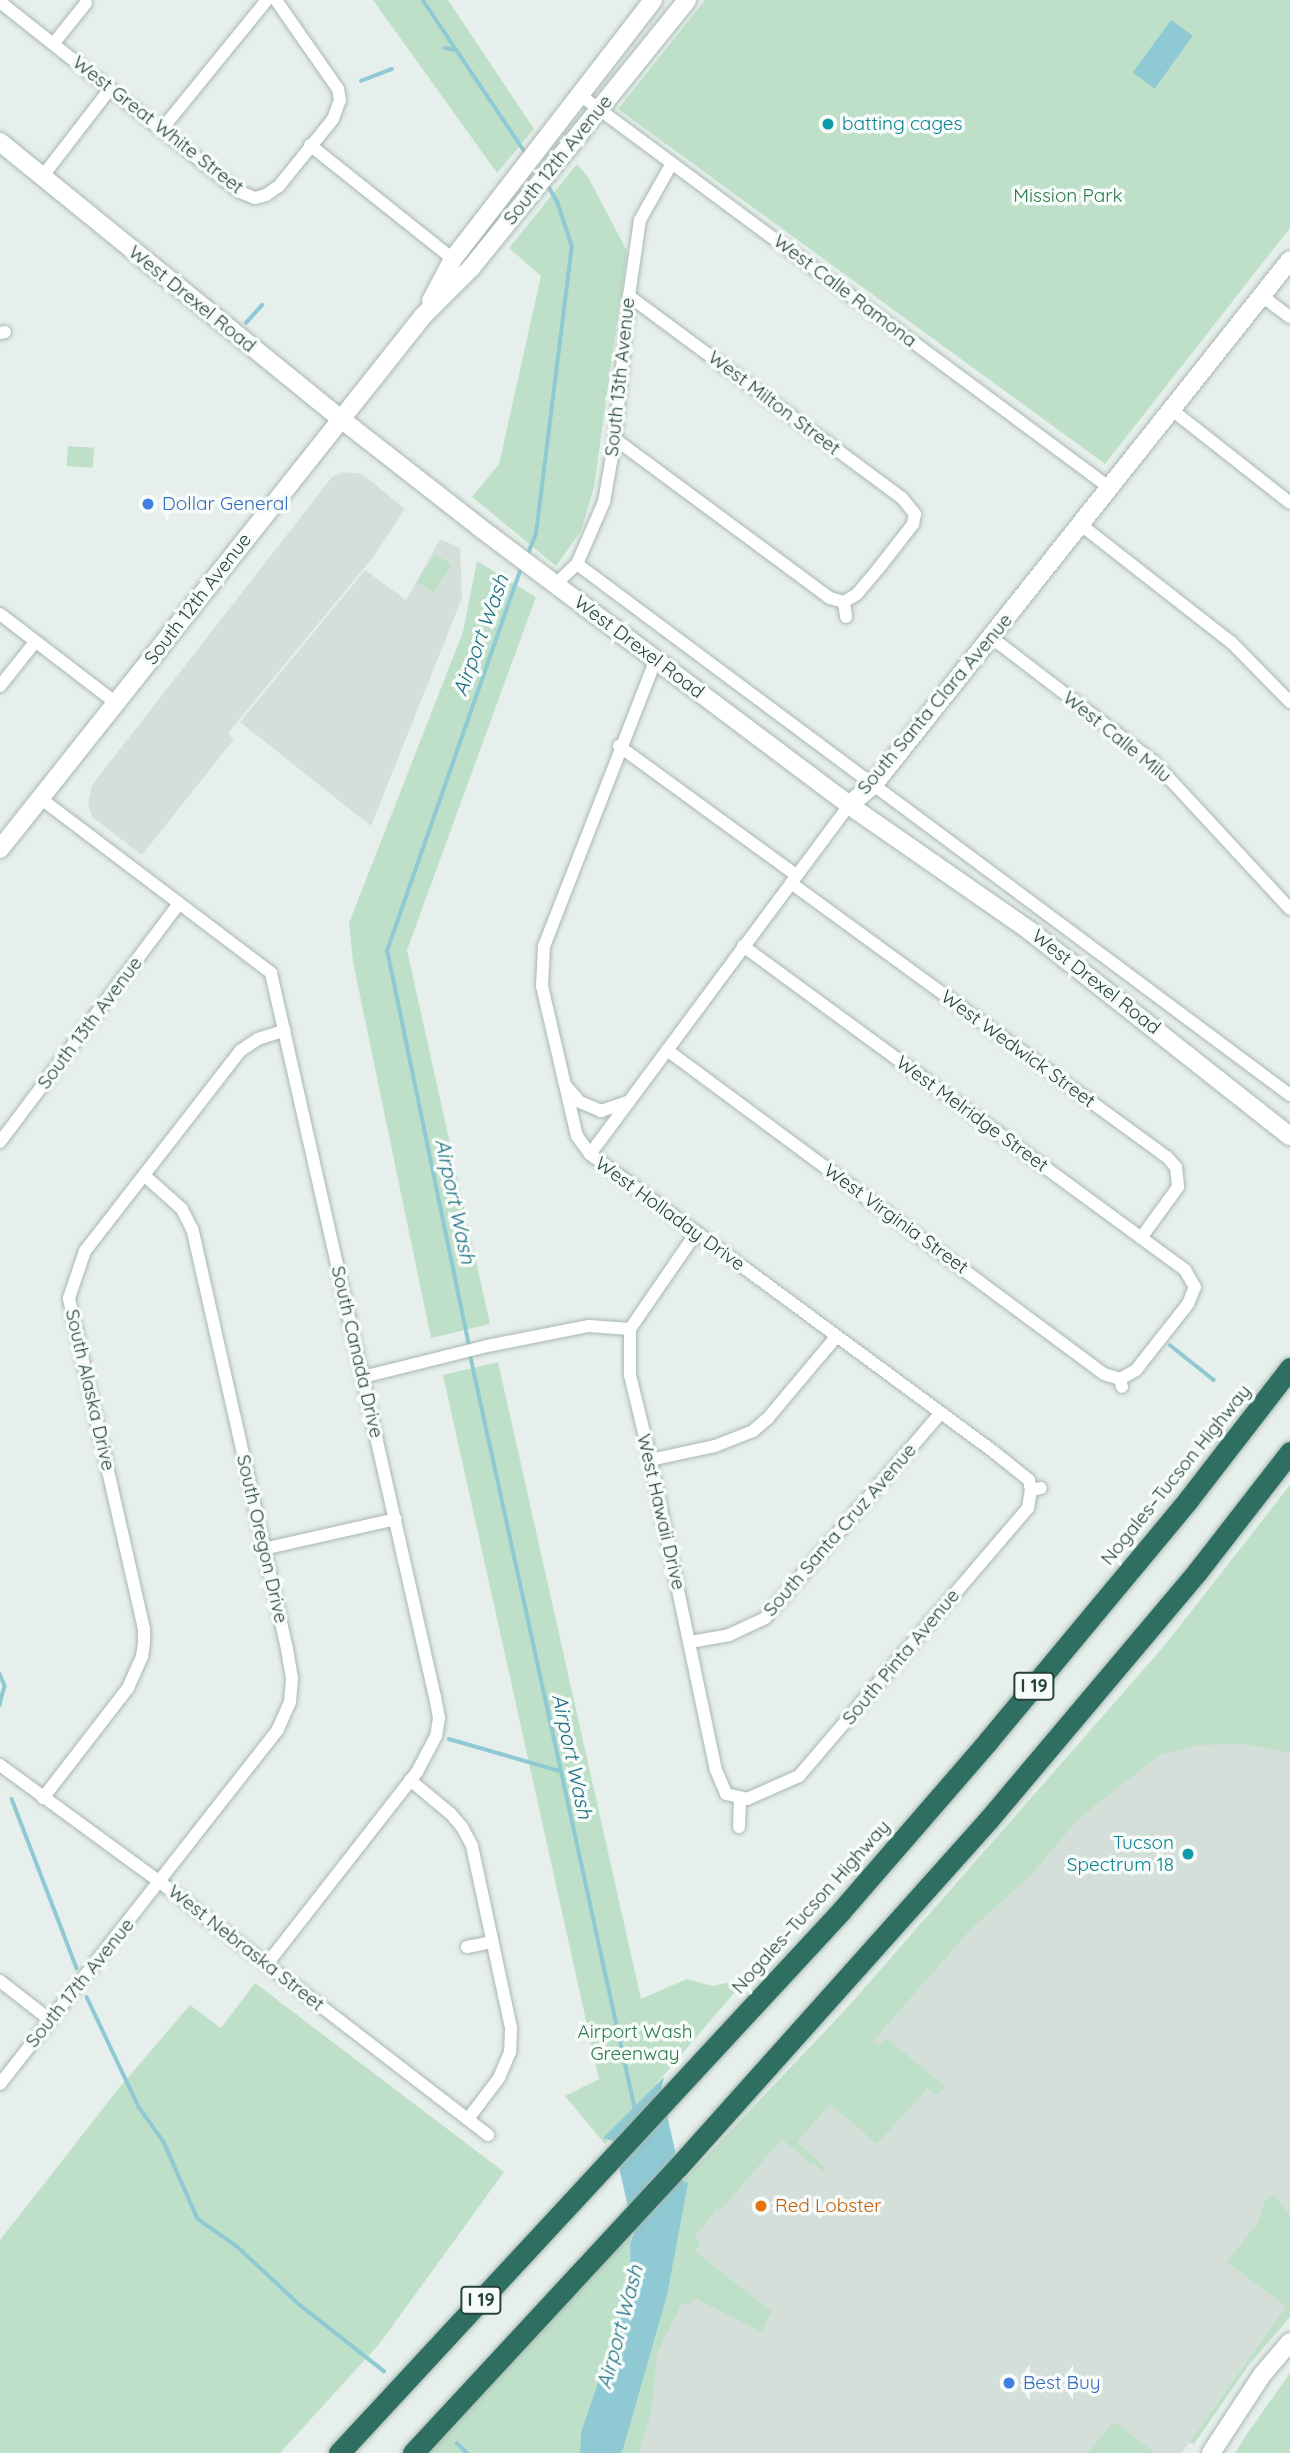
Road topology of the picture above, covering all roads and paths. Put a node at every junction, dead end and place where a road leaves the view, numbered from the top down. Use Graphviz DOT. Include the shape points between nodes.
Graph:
graph roads {
  1 [pos="267,0"];
  2 [pos="276,0"];
  3 [pos="653,0"];
  4 [pos="687,0"];
  5 [pos="0,2"];
  6 [pos="86,3"];
  7 [pos="54,43"];
  8 [pos="110,89"];
  9 [pos="580,95"];
  10 [pos="600,109"];
  11 [pos="162,128"];
  12 [pos="0,142"];
  13 [pos="310,145"];
  14 [pos="672,163"];
  15 [pos="42,177"];
  16 [pos="453,259"];
  17 [pos="1290,260"];
  18 [pos="629,296"];
  19 [pos="1262,296"];
  20 [pos="423,316"];
  21 [pos="1290,317"];
  22 [pos="1172,410"];
  23 [pos="341,419"];
  24 [pos="615,439"];
  25 [pos="1110,488"];
  26 [pos="1290,503"];
  27 [pos="1081,525"];
  28 [pos="577,564"];
  29 [pos="549,579"];
  30 [pos="844,602"];
  31 [pos="0,614"];
  32 [pos="846,617"];
  33 [pos="992,638"];
  34 [pos="35,642"];
  35 [pos="656,659"];
  36 [pos="0,686"];
  37 [pos="1290,702"];
  38 [pos="116,703"];
  39 [pos="620,746"];
  40 [pos="874,784"];
  41 [pos="40,798"];
  42 [pos="849,805"];
  43 [pos="0,849"];
  44 [pos="794,879"];
  45 [pos="179,904"];
  46 [pos="1290,909"];
  47 [pos="743,946"];
  48 [pos="285,1030"];
  49 [pos="667,1050"];
  50 [pos="563,1082"];
  51 [pos="1290,1095"];
  52 [pos="631,1101"];
  53 [pos="1290,1136"];
  54 [pos="0,1142"];
  55 [pos="590,1154"];
  56 [pos="145,1176"];
  57 [pos="696,1233"];
  58 [pos="1141,1238"];
  59 [pos="1201,1286"];
  60 [pos="630,1329"];
  61 [pos="836,1337"];
  62 [pos="1290,1368"];
  63 [pos="363,1377"];
  64 [pos="940,1414"];
  65 [pos="1290,1452"];
  66 [pos="650,1460"];
  67 [pos="1036,1489"];
  68 [pos="396,1519"];
  69 [pos="263,1549"];
  70 [pos="690,1642"];
  71 [pos="0,1765"];
  72 [pos="410,1780"];
  73 [pos="43,1798"];
  74 [pos="739,1799"];
  75 [pos="739,1827"];
  76 [pos="161,1882"];
  77 [pos="492,1942"];
  78 [pos="467,1947"];
  79 [pos="267,1964"];
  80 [pos="0,1981"];
  81 [pos="50,2020"];
  82 [pos="0,2084"];
  83 [pos="468,2119"];
  84 [pos="488,2135"];
  85 [pos="1290,2342"];
  86 [pos="341,2450"];
  87 [pos="415,2450"];
  88 [pos="1211,2453"];
  1 -- 11 [label="street"];
  2 -- 13 [label="street, West Great White Street" via="338,89 338,110"];
  3 -- 9 [label="street, South 12th Avenue"];
  4 -- 10 [label="street, South 12th Avenue"];
  5 -- 7 [label="street, West Great White Street"];
  6 -- 7 [label="street"];
  7 -- 8 [label="street, West Great White Street"];
  8 -- 11 [label="street, West Great White Street"];
  8 -- 15 [label="street"];
  9 -- 10 [label="street, West Calle Ramona"];
  9 -- 16 [label="street, South 12th Avenue"];
  10 -- 14 [label="street, West Calle Ramona"];
  10 -- 20 [label="street, South 12th Avenue" via="471,268"];
  11 -- 13 [label="street, West Great White Street" via="256,201 279,186"];
  12 -- 15 [label="street, West Drexel Road"];
  13 -- 16 [label="street"];
  14 -- 18 [label="street, South 13th Avenue" via="640,220"];
  14 -- 25 [label="street, West Calle Ramona"];
  15 -- 23 [label="street, West Drexel Road"];
  16 -- 20 [label="street, South 12th Avenue"];
  17 -- 19 [label="street, South Santa Clara Avenue"];
  18 -- 24 [label="street, South 13th Avenue"];
  18 -- 30 [label="street, West Milton Street" via="921,513 857,594"];
  19 -- 21 [label="street"];
  19 -- 22 [label="street, South Santa Clara Avenue"];
  20 -- 23 [label="street, South 12th Avenue"];
  22 -- 25 [label="street, South Santa Clara Avenue"];
  22 -- 26 [label="street"];
  23 -- 29 [label="street, West Drexel Road"];
  23 -- 38 [label="street, South 12th Avenue"];
  24 -- 28 [label="street, South 13th Avenue" via="604,502"];
  24 -- 30 [label="street" via="830,598"];
  25 -- 27 [label="street, South Santa Clara Avenue"];
  27 -- 33 [label="street, South Santa Clara Avenue"];
  27 -- 37 [label="street" via="1231,642"];
  28 -- 29 [label="street, South 13th Avenue"];
  28 -- 40 [label="street, West Drexel Road"];
  29 -- 35 [label="street, West Drexel Road"];
  30 -- 32 [label="street"];
  31 -- 34 [label="street"];
  33 -- 40 [label="street, South Santa Clara Avenue"];
  33 -- 46 [label="street, West Calle Milu" via="1154,762"];
  34 -- 36 [label="street"];
  34 -- 38 [label="street"];
  35 -- 39 [label="street, West Holladay Drive"];
  35 -- 42 [label="street, West Drexel Road"];
  38 -- 41 [label="street, South 12th Avenue"];
  39 -- 44 [label="street, West Wedwick Street"];
  39 -- 50 [label="street, West Holladay Drive" via="544,946 542,986"];
  40 -- 42 [label="street, South Santa Clara Avenue"];
  40 -- 51 [label="street, West Drexel Road"];
  41 -- 43 [label="street, South 12th Avenue"];
  41 -- 45 [label="street, South Canada Drive"];
  42 -- 44 [label="street, South Santa Clara Avenue"];
  42 -- 53 [label="street, West Drexel Road" via="1030,931"];
  44 -- 47 [label="street, South Santa Clara Avenue"];
  44 -- 58 [label="street, West Wedwick Street" via="1186,1175"];
  45 -- 48 [label="street, South Canada Drive" via="271,973"];
  45 -- 54 [label="street, South 13th Avenue"];
  47 -- 49 [label="street, South Santa Clara Avenue"];
  47 -- 58 [label="street, West Melridge Street"];
  48 -- 56 [label="street, South Alaska Drive" via="240,1051"];
  48 -- 63 [label="street, South Canada Drive"];
  49 -- 52 [label="street, South Santa Clara Avenue"];
  49 -- 59 [label="street, West Virginia Street" via="1121,1383"];
  50 -- 52 [label="street" via="580,1102 601,1111"];
  50 -- 55 [label="street, West Holladay Drive" via="573,1126"];
  52 -- 55 [label="street, South Santa Clara Avenue"];
  55 -- 57 [label="street, West Holladay Drive"];
  56 -- 69 [label="street, South Oregon Drive" via="182,1209 192,1229"];
  56 -- 73 [label="street, South Alaska Drive" via="85,1251 69,1298 144,1629 142,1657 128,1688"];
  57 -- 60 [label="street"];
  57 -- 61 [label="street, West Holladay Drive"];
  58 -- 59 [label="street, West Melridge Street"];
  60 -- 63 [label="street" via="589,1326"];
  60 -- 66 [label="street, West Hawaii Drive" via="630,1375"];
  61 -- 64 [label="street, West Holladay Drive"];
  61 -- 66 [label="street" via="753,1431 715,1446"];
  62 -- 86 [label="highway, Nogales–Tucson Highway / I 19" via="1188,1500 841,1911"];
  63 -- 68 [label="street, South Canada Drive"];
  64 -- 67 [label="street, West Holladay Drive"];
  64 -- 70 [label="street, South Santa Cruz Avenue" via="765,1618 729,1635"];
  65 -- 87 [label="highway, I 19" via="1056,1741 678,2167"];
  66 -- 70 [label="street, West Hawaii Drive"];
  67 -- 74 [label="street, South Pinta Avenue" via="1028,1508 799,1776 760,1795"];
  68 -- 69 [label="street"];
  68 -- 72 [label="street, South Canada Drive" via="439,1718 436,1736"];
  69 -- 76 [label="street, South Oregon Drive" via="287,1649 290,1702 278,1729"];
  70 -- 74 [label="street, West Hawaii Drive" via="720,1784 726,1794"];
  71 -- 73 [label="street, West Nebraska Street"];
  72 -- 77 [label="street" via="451,1814 472,1846"];
  72 -- 79 [label="street, South Canada Drive"];
  73 -- 76 [label="street, West Nebraska Street"];
  74 -- 75 [label="street"];
  76 -- 79 [label="street, West Nebraska Street"];
  76 -- 81 [label="street, South 17th Avenue"];
  77 -- 78 [label="street"];
  77 -- 83 [label="street" via="511,2028 510,2053 499,2078"];
  79 -- 83 [label="street, West Nebraska Street"];
  80 -- 81 [label="street"];
  81 -- 82 [label="street, South 17th Avenue"];
  83 -- 84 [label="street, West Nebraska Street"];
  85 -- 88 [label="street" via="1262,2375"];
}
